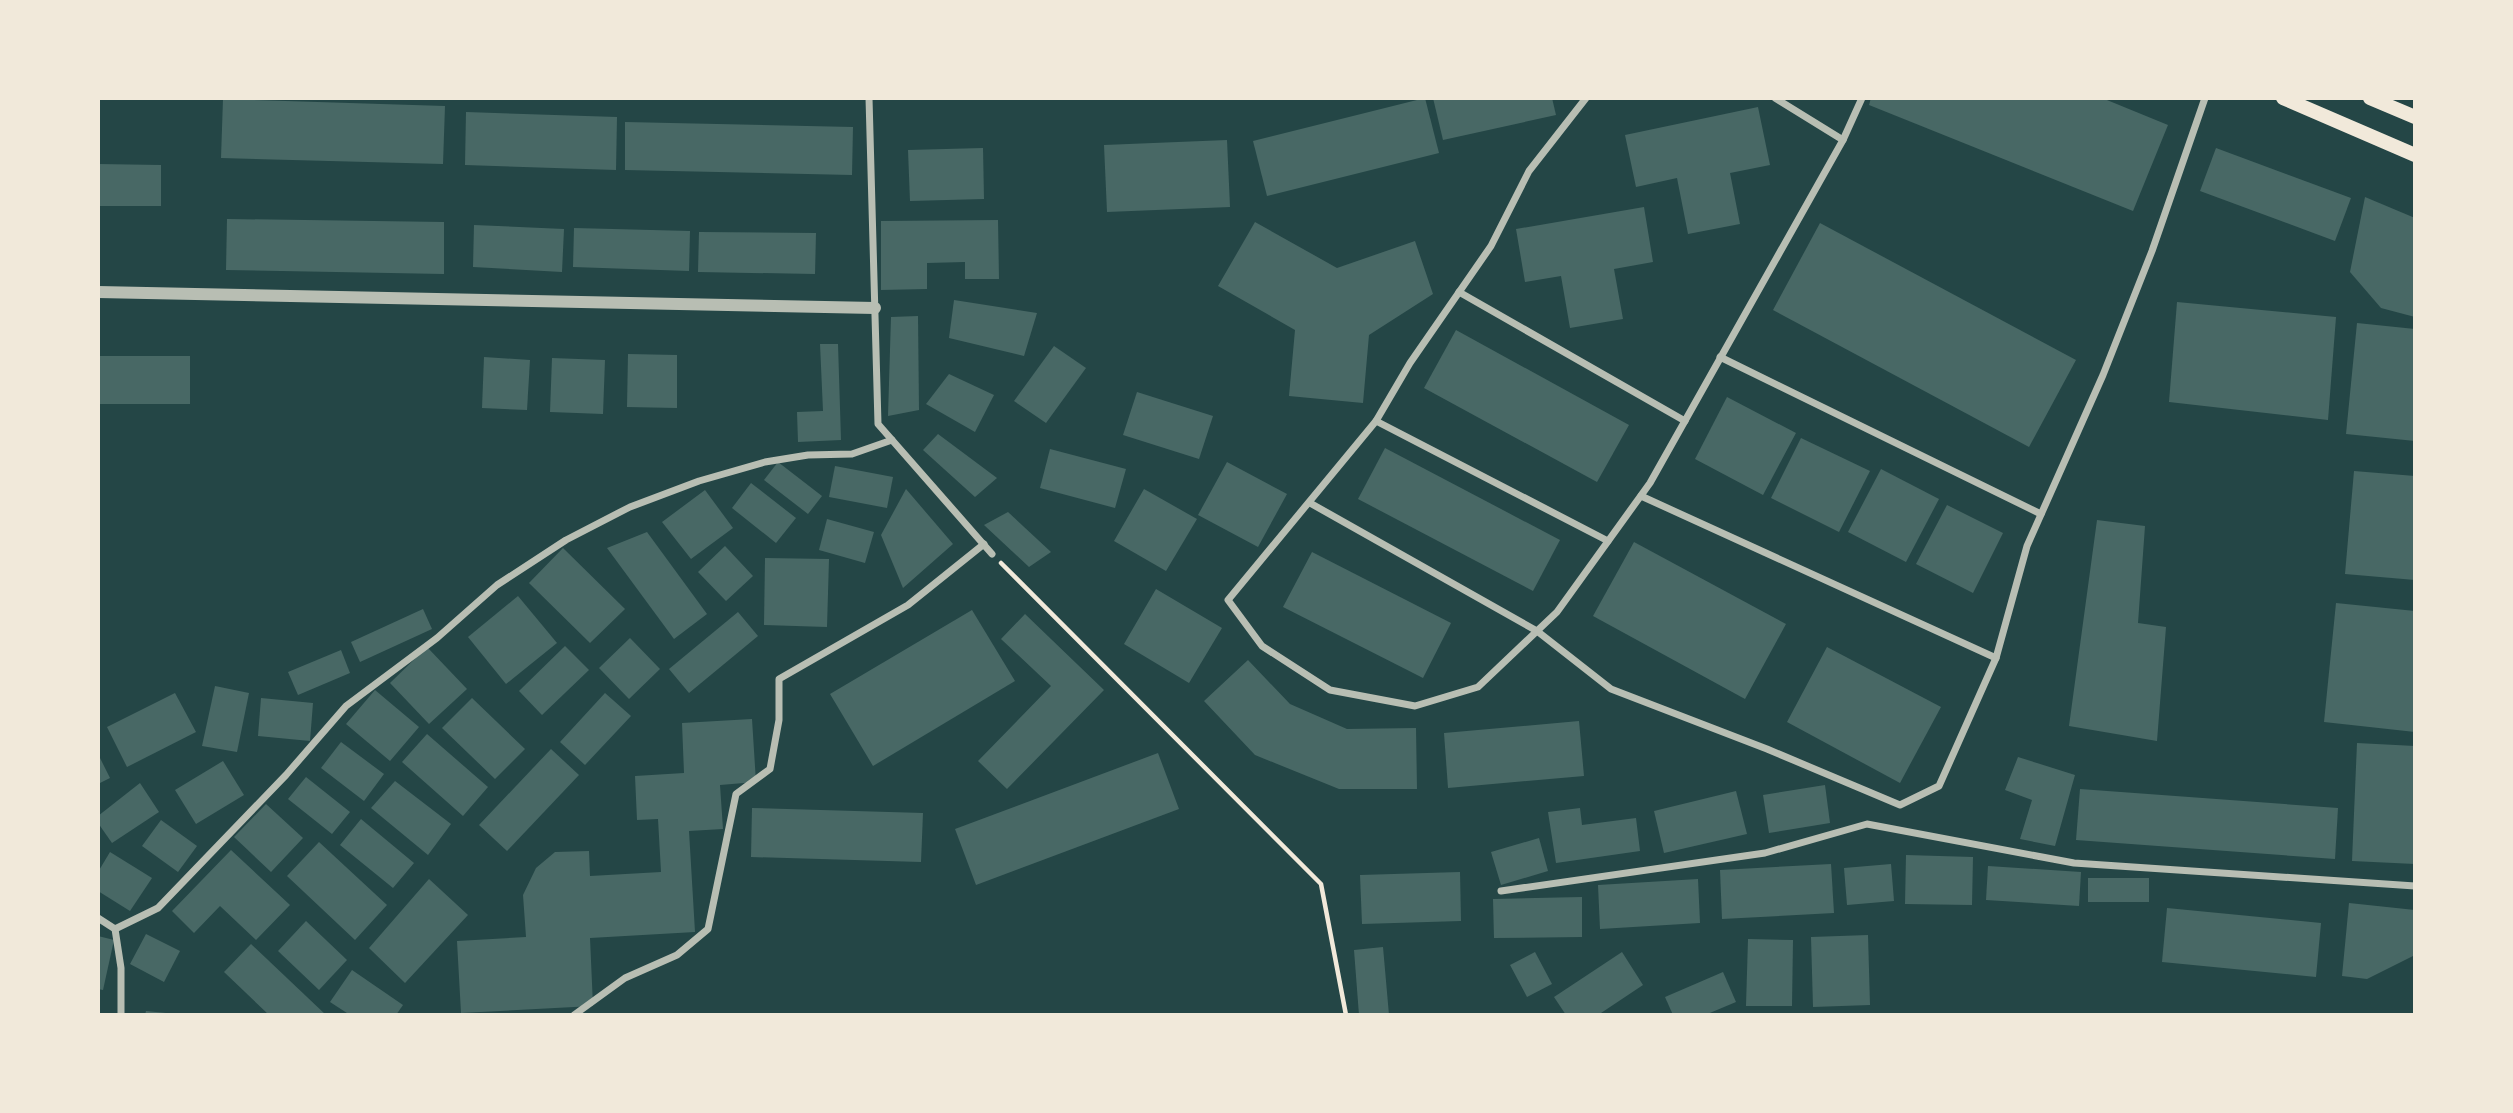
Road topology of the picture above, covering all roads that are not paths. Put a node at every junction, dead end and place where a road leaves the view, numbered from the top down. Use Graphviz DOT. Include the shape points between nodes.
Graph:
graph roads {
  1 [pos="869,98"];
  2 [pos="1586,98"];
  3 [pos="1775,98"];
  4 [pos="1862,98"];
  5 [pos="2205,98"];
  6 [pos="2283,98"];
  7 [pos="2370,98"];
  8 [pos="2415,117"];
  9 [pos="1843,140"];
  10 [pos="2415,155"];
  11 [pos="98,292"];
  12 [pos="1459,292"];
  13 [pos="875,308"];
  14 [pos="1720,357"];
  15 [pos="1376,421"];
  16 [pos="1685,421"];
  17 [pos="892,440"];
  18 [pos="1640,496"];
  19 [pos="1310,503"];
  20 [pos="2041,514"];
  21 [pos="1608,541"];
  22 [pos="984,544"];
  23 [pos="992,554"];
  24 [pos="1538,631"];
  25 [pos="1996,658"];
  26 [pos="2415,886"];
  27 [pos="1501,891"];
  28 [pos="98,918"];
  29 [pos="115,929"];
  30 [pos="121,1015"];
  31 [pos="574,1015"];
  1 -- 13 [label="street"];
  2 -- 12 [label="street" via="1529,171 1491,246"];
  3 -- 9 [label="street"];
  4 -- 9 [label="street"];
  5 -- 20 [label="street" via="2148,263"];
  6 -- 10 [label="main road"];
  7 -- 8 [label="main road"];
  9 -- 14 [label="street"];
  11 -- 13 [label="street"];
  12 -- 15 [label="street"];
  12 -- 16 [label="street"];
  13 -- 17 [label="street" via="878,424"];
  14 -- 16 [label="street"];
  14 -- 20 [label="street"];
  15 -- 19 [label="street"];
  15 -- 21 [label="street"];
  16 -- 18 [label="street"];
  17 -- 22 [label="street"];
  17 -- 29 [label="street" via="852,454 765,461 699,481 630,507 566,540 497,585 437,638 346,706 158,908"];
  18 -- 21 [label="street"];
  18 -- 25 [label="street"];
  19 -- 24 [label="street"];
  19 -- 24 [label="street" via="1228,600 1262,646 1330,690 1415,706 1478,687"];
  20 -- 25 [label="street" via="2027,546"];
  21 -- 24 [label="street"];
  22 -- 23 [label="street"];
  22 -- 31 [label="street" via="908,605 779,679 779,720 770,769 736,794 708,929 677,955 625,978"];
  24 -- 25 [label="street" via="1611,689 1900,805 1939,786"];
  26 -- 27 [label="street" via="2074,863 1867,824 1765,853"];
  28 -- 29 [label="street"];
  29 -- 30 [label="street"];
}
